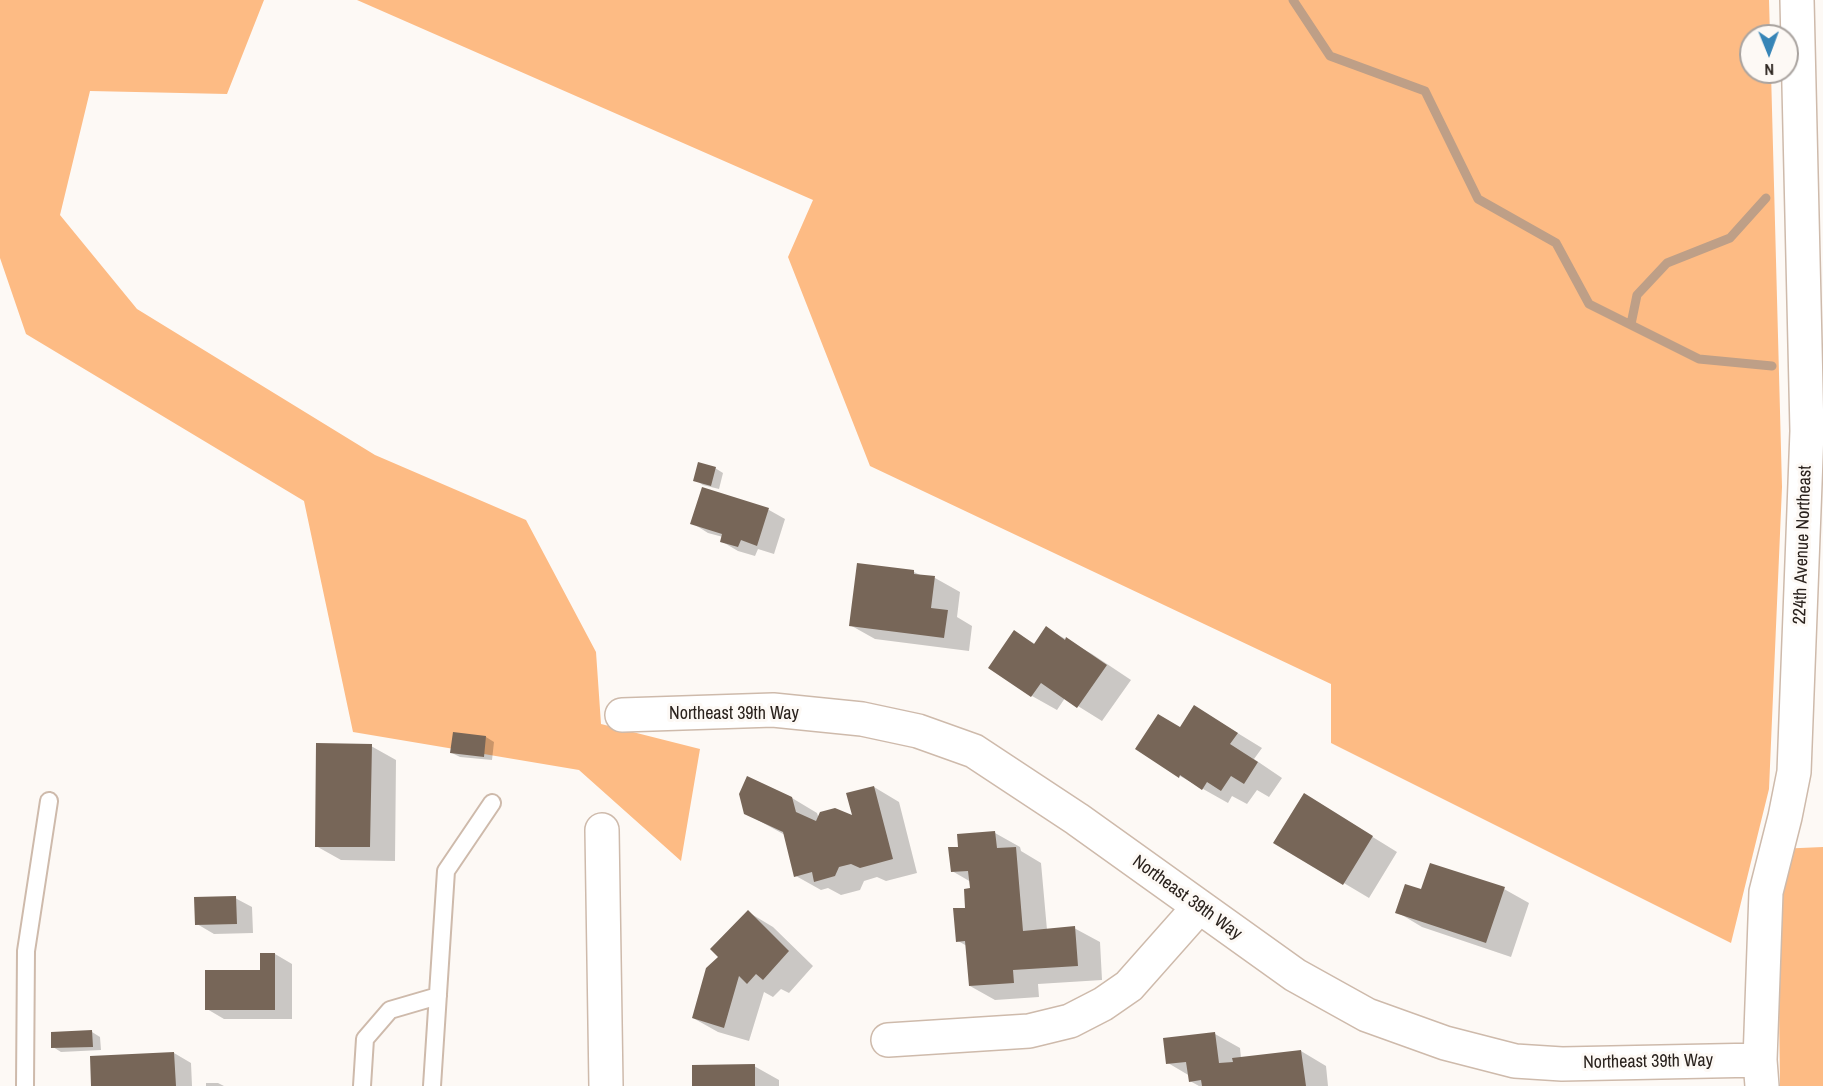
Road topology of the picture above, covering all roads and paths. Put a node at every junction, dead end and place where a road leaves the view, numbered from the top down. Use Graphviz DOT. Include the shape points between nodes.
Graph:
graph roads {
  1 [pos="1797,0"];
  2 [pos="1814,356"];
  3 [pos="622,715"];
  4 [pos="48,801"];
  5 [pos="492,802"];
  6 [pos="602,830"];
  7 [pos="1199,907"];
  8 [pos="438,996"];
  9 [pos="888,1040"];
  10 [pos="1761,1073"];
  11 [pos="25,1086"];
  12 [pos="363,1086"];
  13 [pos="432,1086"];
  14 [pos="606,1086"];
  1 -- 2 [label="street, 224th Avenue Northeast"];
  2 -- 10 [label="street, 224th Avenue Northeast" via="1807,430 1794,772 1766,892"];
  3 -- 7 [label="street, Northeast 39th Way" via="774,710 862,719 918,732 974,751"];
  4 -- 11 [label="lane" via="26,951"];
  5 -- 8 [label="lane" via="446,871"];
  6 -- 14 [label="street"];
  7 -- 9 [label="street" via="1129,986 1070,1021 1029,1031"];
  7 -- 10 [label="street, Northeast 39th Way" via="1295,975 1367,1015 1445,1043 1515,1061"];
  8 -- 12 [label="lane" via="390,1010 366,1039"];
  8 -- 13 [label="lane"];
}
